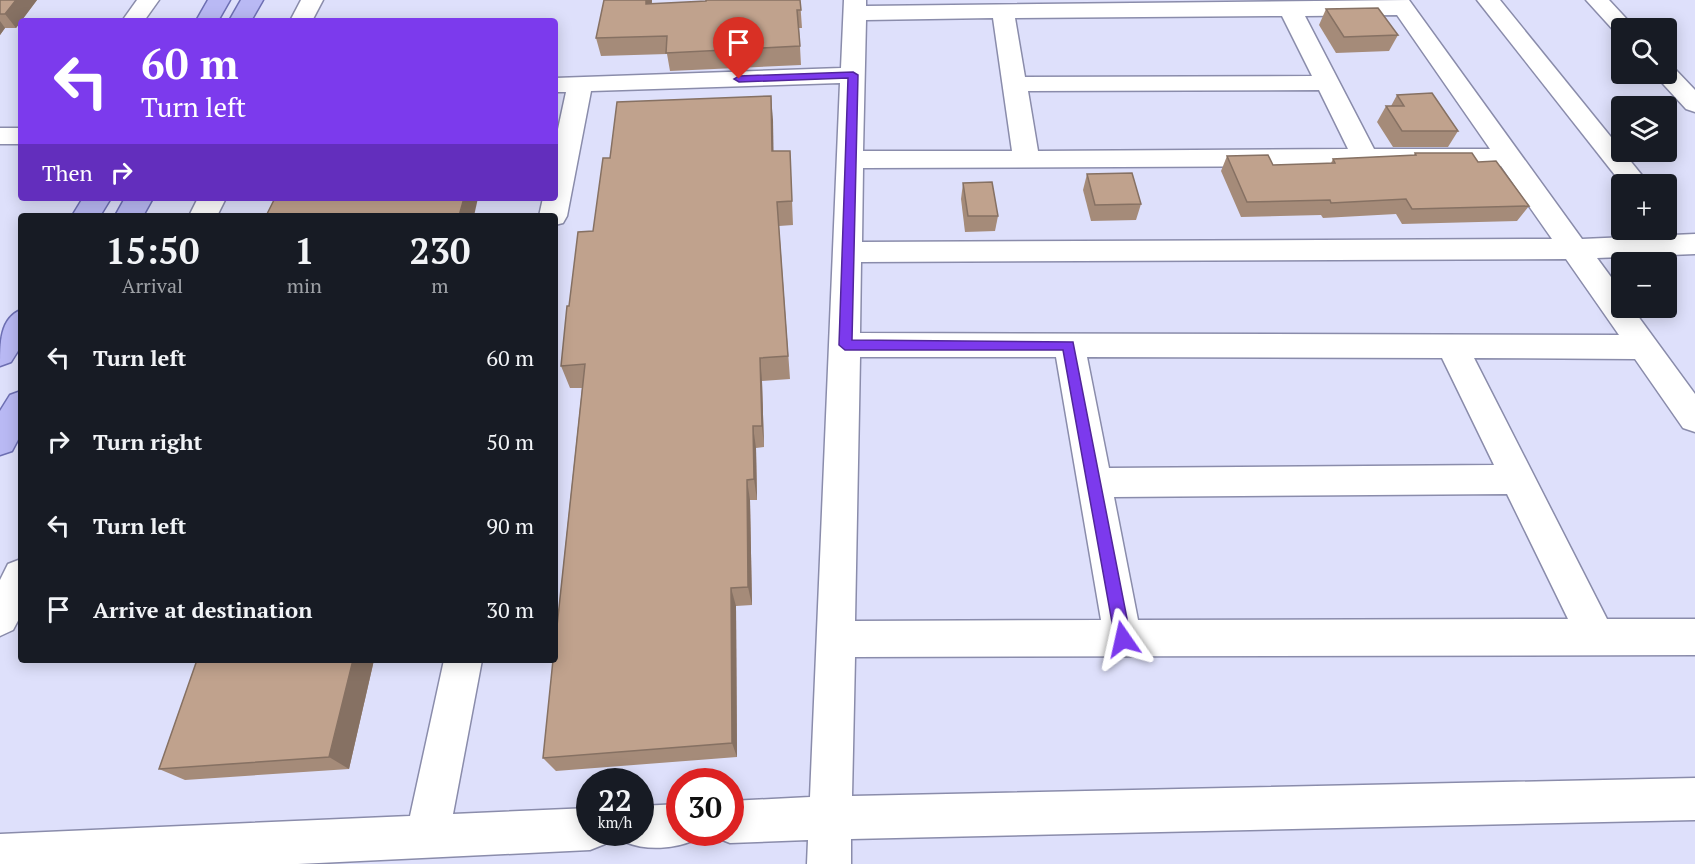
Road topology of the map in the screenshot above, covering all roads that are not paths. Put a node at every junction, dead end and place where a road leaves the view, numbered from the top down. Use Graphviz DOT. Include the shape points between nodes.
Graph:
graph roads {
  1 [pos="148,0"];
  2 [pos="219,0"];
  3 [pos="252,0"];
  4 [pos="312,0"];
  5 [pos="1488,0"];
  6 [pos="1597,0"];
  7 [pos="1136,4"];
  8 [pos="1401,4"];
  9 [pos="855,7"];
  10 [pos="1290,9"];
  11 [pos="1003,12"];
  12 [pos="135,18"];
  13 [pos="209,18"];
  14 [pos="242,18"];
  15 [pos="303,18"];
  16 [pos="1614,18"];
  17 [pos="853,75"];
  18 [pos="1327,83"];
  19 [pos="1014,84"];
  20 [pos="1676,84"];
  21 [pos="568,85"];
  22 [pos="1695,104"];
  23 [pos="0,136"];
  24 [pos="18,136"];
  25 [pos="1510,157"];
  26 [pos="1365,158"];
  27 [pos="1026,159"];
  28 [pos="850,160"];
  29 [pos="1628,174"];
  30 [pos="558,179"];
  31 [pos="1677,233"];
  32 [pos="1575,249"];
  33 [pos="1692,249"];
  34 [pos="848,252"];
  35 [pos="18,326"];
  36 [pos="845,345"];
  37 [pos="1069,345"];
  38 [pos="1452,346"];
  39 [pos="1644,347"];
  40 [pos="0,354"];
  41 [pos="18,409"];
  42 [pos="1695,419"];
  43 [pos="0,441"];
  44 [pos="1517,479"];
  45 [pos="1094,483"];
  46 [pos="18,582"];
  47 [pos="0,618"];
  48 [pos="1596,637"];
  49 [pos="1695,637"];
  50 [pos="836,639"];
  51 [pos="1123,639"];
  52 [pos="462,663"];
  53 [pos="1695,799"];
  54 [pos="830,818"];
  55 [pos="744,821"];
  56 [pos="576,830"];
  57 [pos="427,836"];
  58 [pos="0,856"];
  59 [pos="829,864"];
  1 -- 12 [label="street"];
  2 -- 13 [label="main road"];
  3 -- 14 [label="main road"];
  4 -- 15 [label="street"];
  5 -- 29 [label="street"];
  6 -- 16 [label="street"];
  7 -- 10 [label="street"];
  7 -- 11 [label="street"];
  8 -- 10 [label="street"];
  8 -- 25 [label="street"];
  9 -- 11 [label="street"];
  9 -- 17 [label="street"];
  10 -- 18 [label="street"];
  11 -- 19 [label="street"];
  17 -- 21 [label="street"];
  17 -- 28 [label="street"];
  18 -- 19 [label="street"];
  18 -- 26 [label="street"];
  19 -- 27 [label="street"];
  20 -- 22 [label="street"];
  21 -- 30 [label="street"];
  23 -- 24 [label="street"];
  25 -- 26 [label="street"];
  25 -- 32 [label="street"];
  26 -- 27 [label="street"];
  27 -- 28 [label="street"];
  28 -- 34 [label="street"];
  31 -- 33 [label="street"];
  32 -- 33 [label="street"];
  32 -- 34 [label="street"];
  32 -- 39 [label="street"];
  34 -- 36 [label="street"];
  35 -- 40 [label="main road"];
  36 -- 37 [label="street"];
  36 -- 50 [label="street"];
  37 -- 38 [label="street"];
  37 -- 45 [label="street"];
  38 -- 39 [label="street"];
  38 -- 44 [label="street"];
  39 -- 42 [label="street"];
  41 -- 43 [label="main road"];
  44 -- 45 [label="street"];
  44 -- 48 [label="street"];
  45 -- 51 [label="street"];
  46 -- 47 [label="street"];
  48 -- 49 [label="street"];
  48 -- 51 [label="street"];
  50 -- 51 [label="street"];
  50 -- 54 [label="street"];
  52 -- 57 [label="street"];
  53 -- 54 [label="street"];
  54 -- 55 [label="street"];
  54 -- 59 [label="street"];
  56 -- 57 [label="street"];
  57 -- 58 [label="street"];
}
